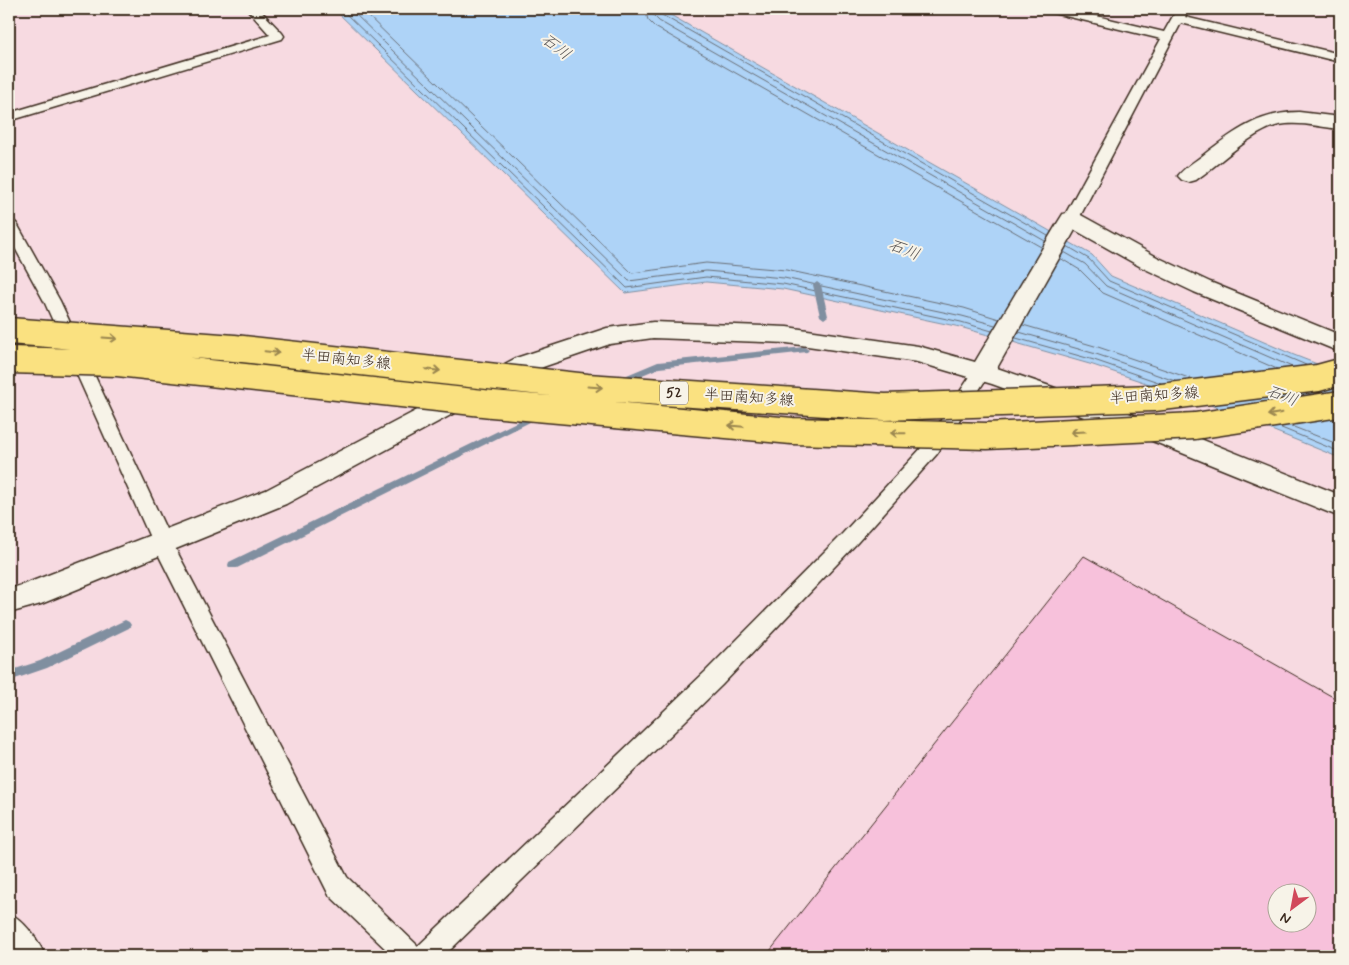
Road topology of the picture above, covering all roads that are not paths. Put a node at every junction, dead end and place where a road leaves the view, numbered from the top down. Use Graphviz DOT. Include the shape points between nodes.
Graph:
graph roads {
  1 [pos="253,9"];
  2 [pos="1053,9"];
  3 [pos="1180,14"];
  4 [pos="1168,37"];
  5 [pos="1340,58"];
  6 [pos="9,116"];
  7 [pos="1340,123"];
  8 [pos="1190,176"];
  9 [pos="1070,220"];
  10 [pos="9,224"];
  11 [pos="9,331"];
  12 [pos="1340,344"];
  13 [pos="9,360"];
  14 [pos="983,370"];
  15 [pos="1340,372"];
  16 [pos="1340,404"];
  17 [pos="1340,506"];
  18 [pos="162,542"];
  19 [pos="9,601"];
  20 [pos="9,926"];
  21 [pos="32,956"];
  22 [pos="411,956"];
  23 [pos="426,956"];
  1 -- 6 [label="lane" via="278,36"];
  2 -- 4 [label="lane"];
  3 -- 4 [label="lane"];
  3 -- 5 [label="lane"];
  4 -- 9 [label="lane"];
  7 -- 8 [label="street" via="1306,118 1273,120 1253,129"];
  9 -- 12 [label="street" via="1202,287"];
  9 -- 14 [label="street"];
  10 -- 18 [label="lane" via="52,301"];
  11 -- 15 [label="main road, 半田南知多線 / 52, one-way, bridge" via="234,348 587,387 885,407 1154,398 1318,378"];
  16 -- 13 [label="main road, 半田南知多線 / 52, one-way, bridge" via="1175,427 987,436 792,431 492,404 118,363"];
  14 -- 17 [label="street" via="1170,437"];
  14 -- 18 [label="street" via="918,354 786,335 654,330 607,336 525,364 276,497"];
  14 -- 23 [label="lane" via="931,449 850,538 714,678"];
  18 -- 19 [label="street"];
  18 -- 22 [label="lane" via="338,886"];
  20 -- 21 [label="lane"];
}
